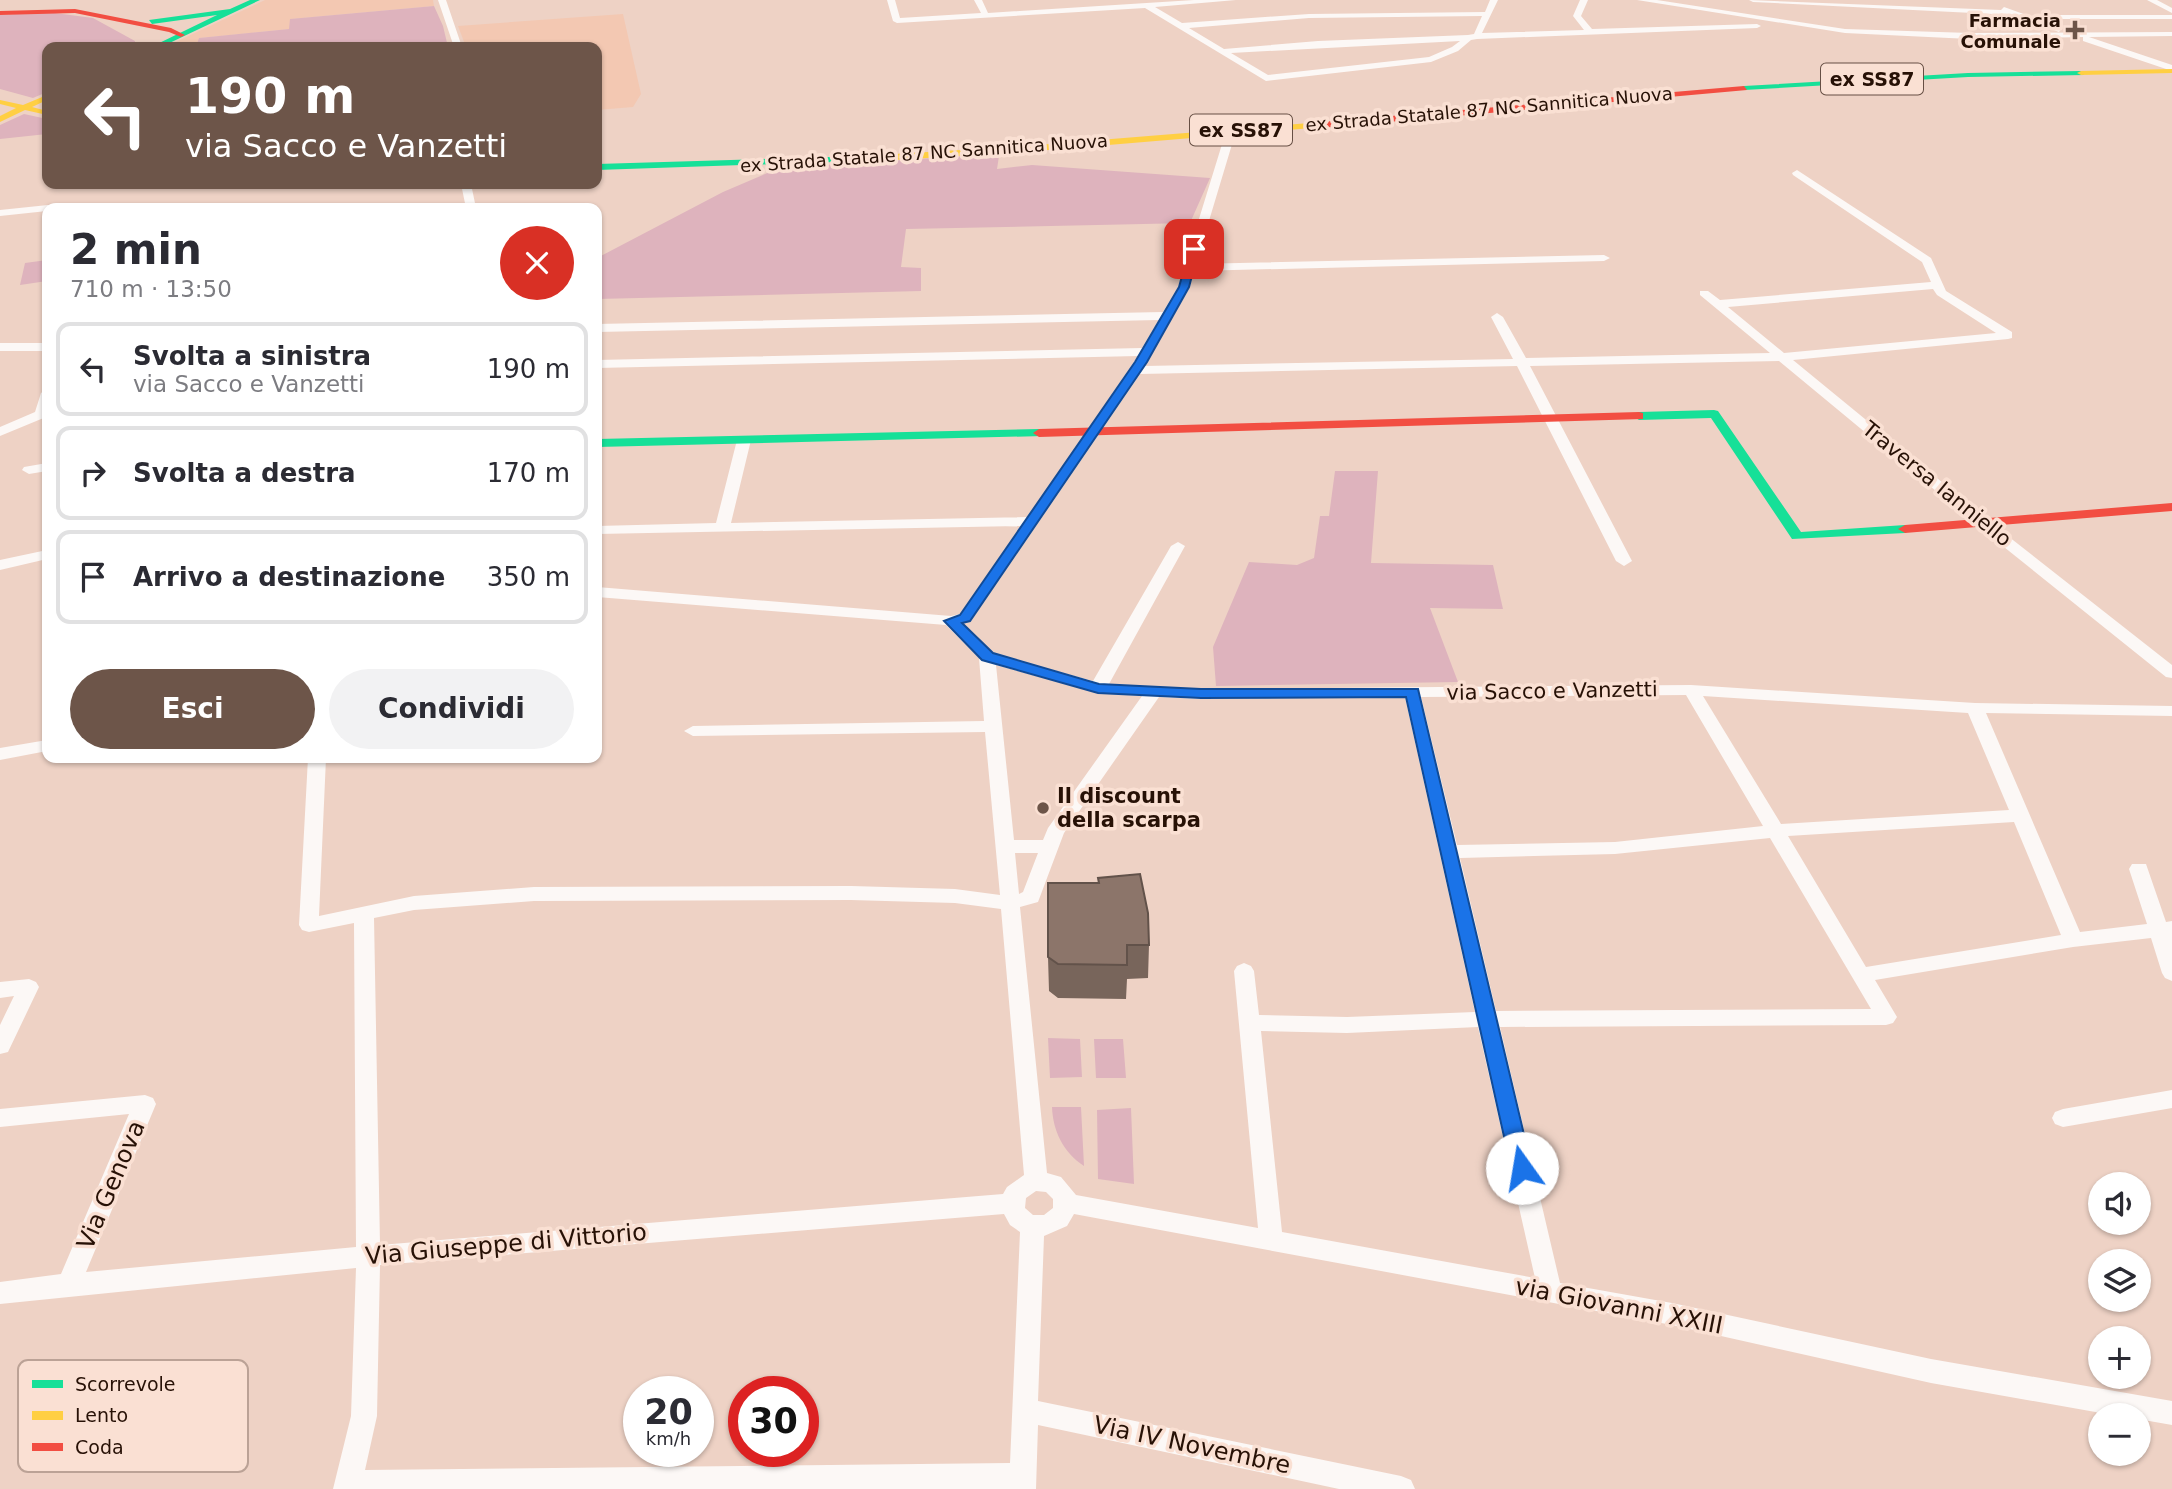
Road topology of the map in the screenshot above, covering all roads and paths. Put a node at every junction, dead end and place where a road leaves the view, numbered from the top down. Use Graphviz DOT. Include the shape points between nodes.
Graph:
graph roads {
  1 [pos="256,0"];
  2 [pos="442,0"];
  3 [pos="891,0"];
  4 [pos="978,0"];
  5 [pos="1054,0"];
  6 [pos="1232,0"];
  7 [pos="1494,0"];
  8 [pos="1584,0"];
  9 [pos="1641,0"];
  10 [pos="1753,0"];
  11 [pos="1991,0"];
  12 [pos="2151,0"];
  13 [pos="1665,2"];
  14 [pos="1145,3"];
  15 [pos="1850,3"];
  16 [pos="233,11"];
  17 [pos="2172,11"];
  18 [pos="1055,12"];
  19 [pos="0,13"];
  20 [pos="1487,14"];
  21 [pos="2017,15"];
  22 [pos="986,16"];
  23 [pos="2172,17"];
  24 [pos="1759,18"];
  25 [pos="125,22"];
  26 [pos="1806,25"];
  27 [pos="1181,26"];
  28 [pos="1589,31"];
  29 [pos="1863,32"];
  30 [pos="2172,34"];
  31 [pos="181,35"];
  32 [pos="2072,35"];
  33 [pos="1473,37"];
  34 [pos="166,42"];
  35 [pos="456,42"];
  36 [pos="1225,51"];
  37 [pos="2172,70"];
  38 [pos="42,99"];
  39 [pos="0,102"];
  40 [pos="42,112"];
  41 [pos="0,119"];
  42 [pos="1228,141"];
  43 [pos="602,167"];
  44 [pos="1797,173"];
  45 [pos="42,209"];
  46 [pos="0,213"];
  47 [pos="1604,258"];
  48 [pos="1189,268"];
  49 [pos="1937,285"];
  50 [pos="1704,293"];
  51 [pos="1717,304"];
  52 [pos="1167,316"];
  53 [pos="1497,317"];
  54 [pos="602,328"];
  55 [pos="0,347"];
  56 [pos="42,347"];
  57 [pos="1147,352"];
  58 [pos="1782,357"];
  59 [pos="1521,361"];
  60 [pos="602,364"];
  61 [pos="1136,370"];
  62 [pos="42,410"];
  63 [pos="1553,420"];
  64 [pos="0,432"];
  65 [pos="1094,432"];
  66 [pos="744,440"];
  67 [pos="602,443"];
  68 [pos="42,468"];
  69 [pos="29,470"];
  70 [pos="2172,507"];
  71 [pos="1033,521"];
  72 [pos="1985,524"];
  73 [pos="723,526"];
  74 [pos="602,530"];
  75 [pos="1178,546"];
  76 [pos="42,556"];
  77 [pos="1624,561"];
  78 [pos="0,565"];
  79 [pos="602,592"];
  80 [pos="951,621"];
  81 [pos="987,657"];
  82 [pos="2172,673"];
  83 [pos="1098,688"];
  84 [pos="1690,690"];
  85 [pos="1154,691"];
  86 [pos="1412,693"];
  87 [pos="1975,708"];
  88 [pos="2172,711"];
  89 [pos="994,726"];
  90 [pos="693,731"];
  91 [pos="42,747"];
  92 [pos="0,754"];
  93 [pos="317,763"];
  94 [pos="2021,816"];
  95 [pos="1774,831"];
  96 [pos="1050,846"];
  97 [pos="1005,847"];
  98 [pos="1449,852"];
  99 [pos="2139,869"];
  100 [pos="1010,903"];
  101 [pos="364,914"];
  102 [pos="2165,929"];
  103 [pos="2073,940"];
  104 [pos="1244,971"];
  105 [pos="2172,973"];
  106 [pos="1861,975"];
  107 [pos="0,990"];
  108 [pos="1487,1019"];
  109 [pos="1249,1023"];
  110 [pos="0,1046"];
  111 [pos="2172,1099"];
  112 [pos="0,1118"];
  113 [pos="2063,1118"];
  114 [pos="1036,1181"];
  115 [pos="1012,1203"];
  116 [pos="1066,1203"];
  117 [pos="1032,1226"];
  118 [pos="1271,1242"];
  119 [pos="368,1255"];
  120 [pos="69,1284"];
  121 [pos="1550,1292"];
  122 [pos="0,1293"];
  123 [pos="1025,1410"];
  124 [pos="2172,1413"];
  125 [pos="1022,1483"];
  126 [pos="348,1486"];
  127 [pos="1401,1489"];
  1 -- 16 [label="main road"];
  2 -- 35 [label="street"];
  3 -- 22 [label="street" via="898,21"];
  4 -- 22 [label="street"];
  5 -- 18 [label="street"];
  6 -- 14 [label="street"];
  7 -- 20 [label="street"];
  8 -- 28 [label="street" via="1577,16"];
  9 -- 13 [label="street"];
  10 -- 15 [label="street"];
  10 -- 24 [label="street"];
  11 -- 21 [label="street"];
  12 -- 17 [label="street"];
  13 -- 24 [label="street"];
  14 -- 18 [label="street"];
  14 -- 27 [label="street"];
  15 -- 21 [label="street"];
  15 -- 29 [label="street"];
  16 -- 25 [label="main road"];
  16 -- 31 [label="main road"];
  18 -- 22 [label="street"];
  19 -- 25 [label="main road" via="75,11"];
  20 -- 27 [label="street" via="1309,16"];
  20 -- 33 [label="street"];
  21 -- 23 [label="street"];
  21 -- 32 [label="street"];
  24 -- 26 [label="street"];
  25 -- 31 [label="main road"];
  26 -- 28 [label="street"];
  26 -- 29 [label="street"];
  27 -- 36 [label="street"];
  28 -- 33 [label="street"];
  29 -- 32 [label="street"];
  30 -- 32 [label="street"];
  31 -- 34 [label="main road"];
  32 -- 37 [label="street"];
  33 -- 36 [label="street"];
  33 -- 36 [label="street" via="1431,59 1266,78"];
  37 -- 43 [label="main road, ex Strada Statale 87 NC Sannitica Nuova / ex SS87" via="1869,79 910,157"];
  38 -- 41 [label="main road"];
  39 -- 40 [label="main road"];
  42 -- 48 [label="street"];
  44 -- 49 [label="street" via="1927,260"];
  45 -- 46 [label="street"];
  47 -- 48 [label="street"];
  48 -- 52 [label="street"];
  49 -- 51 [label="street"];
  49 -- 58 [label="street" via="1941,293 2008,335"];
  50 -- 51 [label="street, Traversa Ianniello"];
  51 -- 58 [label="street, Traversa Ianniello"];
  52 -- 54 [label="street"];
  52 -- 57 [label="street"];
  53 -- 59 [label="street"];
  55 -- 56 [label="street"];
  57 -- 60 [label="street"];
  57 -- 61 [label="street"];
  58 -- 59 [label="street"];
  58 -- 72 [label="street, Traversa Ianniello"];
  59 -- 61 [label="street"];
  59 -- 63 [label="street"];
  61 -- 65 [label="street"];
  62 -- 64 [label="street"];
  63 -- 65 [label="main road"];
  63 -- 72 [label="main road" via="1714,414 1797,536"];
  63 -- 77 [label="street"];
  65 -- 66 [label="main road"];
  65 -- 71 [label="street"];
  66 -- 67 [label="main road"];
  66 -- 73 [label="street"];
  68 -- 69 [label="street"];
  70 -- 72 [label="main road"];
  71 -- 73 [label="street"];
  71 -- 80 [label="street" via="965,618"];
  72 -- 82 [label="street, Traversa Ianniello"];
  73 -- 74 [label="street"];
  75 -- 83 [label="street"];
  76 -- 78 [label="street"];
  79 -- 80 [label="street"];
  80 -- 81 [label="street, via Sacco e Vanzetti"];
  81 -- 83 [label="street, via Sacco e Vanzetti"];
  81 -- 89 [label="street"];
  83 -- 85 [label="street, via Sacco e Vanzetti"];
  84 -- 86 [label="street, via Sacco e Vanzetti"];
  84 -- 87 [label="street, via Sacco e Vanzetti"];
  84 -- 95 [label="street"];
  85 -- 86 [label="street, via Sacco e Vanzetti"];
  85 -- 96 [label="street" via="1055,832"];
  86 -- 98 [label="street"];
  87 -- 88 [label="street, via Sacco e Vanzetti"];
  87 -- 94 [label="street"];
  89 -- 90 [label="street"];
  89 -- 97 [label="street"];
  91 -- 92 [label="street"];
  93 -- 101 [label="street" via="309,925"];
  94 -- 95 [label="street"];
  94 -- 103 [label="street"];
  95 -- 98 [label="street" via="1615,848"];
  95 -- 106 [label="street"];
  96 -- 97 [label="street"];
  96 -- 100 [label="street" via="1031,897"];
  97 -- 100 [label="street"];
  98 -- 108 [label="street"];
  99 -- 102 [label="street"];
  100 -- 101 [label="street" via="955,896 851,893 534,894 414,903"];
  100 -- 114 [label="street"];
  101 -- 119 [label="street"];
  102 -- 103 [label="street"];
  102 -- 105 [label="street"];
  103 -- 106 [label="street"];
  104 -- 109 [label="street"];
  106 -- 108 [label="street" via="1886,1017"];
  107 -- 110 [label="street" via="29,987"];
  108 -- 109 [label="street" via="1347,1025"];
  108 -- 121 [label="street"];
  109 -- 118 [label="street"];
  111 -- 113 [label="street"];
  112 -- 120 [label="street, Via Genova" via="145,1104"];
  114 -- 115 [label="street" via="1020,1188"];
  114 -- 116 [label="street" via="1053,1184"];
  115 -- 117 [label="street" via="1015,1215"];
  115 -- 119 [label="street, Via Giuseppe di Vittorio"];
  116 -- 117 [label="street" via="1054,1223"];
  116 -- 118 [label="street, via Giovanni XXIII"];
  117 -- 123 [label="street"];
  118 -- 121 [label="street, via Giovanni XXIII"];
  119 -- 120 [label="street, Via Giuseppe di Vittorio"];
  119 -- 126 [label="street" via="364,1416"];
  120 -- 122 [label="street, Via Giuseppe di Vittorio"];
  121 -- 124 [label="street, via Giovanni XXIII" via="1931,1371"];
  123 -- 125 [label="street"];
  123 -- 127 [label="street, Via IV Novembre"];
  125 -- 126 [label="street"];
}
